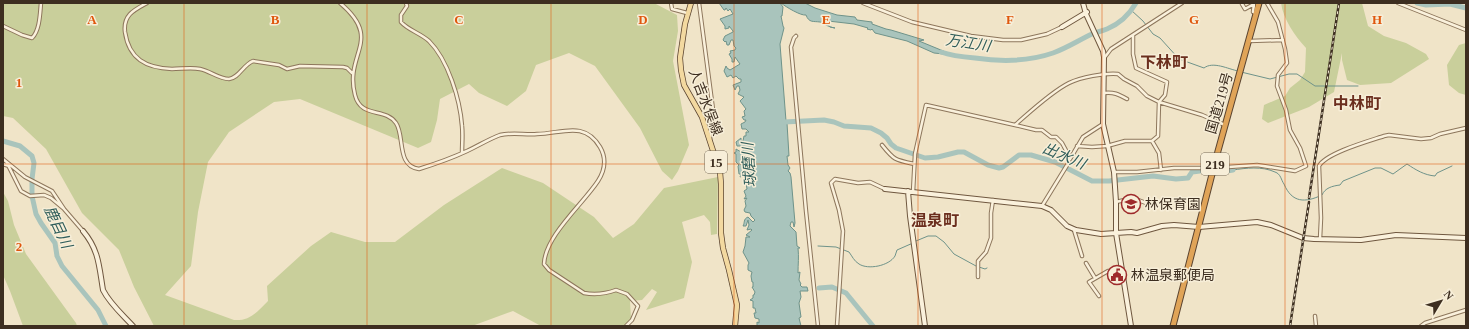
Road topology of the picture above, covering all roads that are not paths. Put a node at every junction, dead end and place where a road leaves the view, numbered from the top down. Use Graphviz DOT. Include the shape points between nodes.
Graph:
graph roads {
  1 [pos="41,3"];
  2 [pos="147,3"];
  3 [pos="340,3"];
  4 [pos="406,3"];
  5 [pos="671,3"];
  6 [pos="690,3"];
  7 [pos="698,3"];
  8 [pos="863,3"];
  9 [pos="1084,3"];
  10 [pos="1182,3"];
  11 [pos="1259,3"];
  12 [pos="1267,3"];
  13 [pos="1398,3"];
  14 [pos="1242,4"];
  15 [pos="687,13"];
  16 [pos="1256,13"];
  17 [pos="1086,15"];
  18 [pos="3,26"];
  19 [pos="1062,27"];
  20 [pos="1466,30"];
  21 [pos="1133,35"];
  22 [pos="796,36"];
  23 [pos="1283,40"];
  24 [pos="1249,41"];
  25 [pos="1104,57"];
  26 [pos="353,74"];
  27 [pos="1105,74"];
  28 [pos="1104,93"];
  29 [pos="1127,99"];
  30 [pos="1159,102"];
  31 [pos="1103,124"];
  32 [pos="1015,125"];
  33 [pos="1225,125"];
  34 [pos="1466,128"];
  35 [pos="709,140"];
  36 [pos="1152,141"];
  37 [pos="882,145"];
  38 [pos="1077,146"];
  39 [pos="1107,146"];
  40 [pos="462,153"];
  41 [pos="4,159"];
  42 [pos="1069,162"];
  43 [pos="3,164"];
  44 [pos="914,164"];
  45 [pos="9,167"];
  46 [pos="1214,168"];
  47 [pos="1161,170"];
  48 [pos="1114,172"];
  49 [pos="885,189"];
  50 [pos="908,191"];
  51 [pos="913,192"];
  52 [pos="993,200"];
  53 [pos="1116,202"];
  54 [pos="1146,203"];
  55 [pos="1042,206"];
  56 [pos="64,210"];
  57 [pos="1199,227"];
  58 [pos="1074,229"];
  59 [pos="83,231"];
  60 [pos="1116,233"];
  61 [pos="1466,238"];
  62 [pos="1320,239"];
  63 [pos="1082,256"];
  64 [pos="1086,263"];
  65 [pos="1122,270"];
  66 [pos="978,277"];
  67 [pos="1095,278"];
  68 [pos="1099,296"];
  69 [pos="1466,310"];
  70 [pos="1315,316"];
  71 [pos="133,326"];
  72 [pos="626,326"];
  73 [pos="735,326"];
  74 [pos="818,326"];
  75 [pos="837,326"];
  76 [pos="925,326"];
  77 [pos="1131,326"];
  78 [pos="1173,326"];
  79 [pos="1316,326"];
  80 [pos="1421,326"];
  1 -- 18 [label="street" via="37,30 32,38"];
  2 -- 26 [label="street" via="129,15 124,26 132,53 136,58 153,66 198,69 228,79 253,62 278,65 287,69 300,66 343,67"];
  3 -- 26 [label="street" via="358,22 362,31"];
  4 -- 40 [label="street" via="400,22 430,41 450,74 462,125"];
  5 -- 15 [label="street" via="672,9"];
  6 -- 15 [label="main road, 人吉水俣線 / 15"];
  7 -- 35 [label="street" via="715,125 711,128"];
  8 -- 19 [label="street" via="912,22 971,36 1021,40 1047,34"];
  9 -- 17 [label="street"];
  10 -- 21 [label="street"];
  11 -- 16 [label="highway, 国道219号 / 219"];
  12 -- 23 [label="street" via="1278,22"];
  13 -- 20 [label="street"];
  14 -- 16 [label="street" via="1245,9 1254,4 1253,12"];
  15 -- 35 [label="main road, 人吉水俣線 / 15" via="680,58 681,70 684,85 702,117"];
  16 -- 24 [label="highway, 国道219号 / 219"];
  17 -- 19 [label="street"];
  17 -- 25 [label="street"];
  21 -- 25 [label="street" via="1111,49"];
  21 -- 30 [label="street" via="1136,68 1167,82 1165,95"];
  22 -- 74 [label="street" via="791,47"];
  23 -- 24 [label="street"];
  23 -- 46 [label="street" via="1287,63 1278,75 1277,86 1290,130 1306,166 1295,171 1257,165"];
  24 -- 33 [label="highway, 国道219号 / 219"];
  25 -- 27 [label="street"];
  26 -- 40 [label="street" via="355,96 359,105 393,119 400,134 403,156 415,168 429,166"];
  27 -- 28 [label="street"];
  27 -- 30 [label="street" via="1118,74"];
  27 -- 32 [label="street" via="1076,80 1066,85"];
  28 -- 29 [label="street" via="1118,93"];
  28 -- 31 [label="street"];
  30 -- 33 [label="street"];
  30 -- 36 [label="street" via="1158,136"];
  31 -- 38 [label="street" via="1083,137"];
  31 -- 39 [label="street"];
  32 -- 42 [label="street" via="1042,130 1051,137 1056,137 1062,142"];
  32 -- 44 [label="street" via="926,105"];
  33 -- 46 [label="highway, 国道219号 / 219"];
  34 -- 62 [label="street" via="1426,139 1389,135 1342,150 1321,162"];
  35 -- 73 [label="main road, 人吉水俣線 / 15" via="720,172 721,233 737,305"];
  36 -- 39 [label="street" via="1125,141"];
  36 -- 47 [label="street" via="1159,153"];
  37 -- 44 [label="street" via="898,161"];
  38 -- 39 [label="street"];
  38 -- 42 [label="street"];
  39 -- 48 [label="street"];
  40 -- 72 [label="street" via="502,135 573,130 592,136 604,154 605,166 591,190 557,233 548,248 544,264 549,270 584,292 607,293 616,290 627,294 638,306 632,320"];
  41 -- 45 [label="street"];
  41 -- 56 [label="street" via="25,177 52,191"];
  42 -- 55 [label="street"];
  43 -- 45 [label="street"];
  44 -- 51 [label="street"];
  45 -- 56 [label="street" via="23,193 30,196 44,195"];
  46 -- 47 [label="street"];
  46 -- 57 [label="highway, 国道219号 / 219"];
  47 -- 48 [label="street"];
  48 -- 53 [label="street"];
  49 -- 50 [label="street"];
  49 -- 75 [label="street" via="870,182 858,183 835,179 831,183 843,231"];
  50 -- 51 [label="street"];
  50 -- 76 [label="street"];
  51 -- 52 [label="street"];
  52 -- 55 [label="street"];
  52 -- 66 [label="street" via="991,238 986,252 978,261"];
  53 -- 54 [label="street" via="1133,198"];
  53 -- 60 [label="street"];
  55 -- 58 [label="street" via="1051,210 1067,226"];
  56 -- 59 [label="street"];
  57 -- 60 [label="street" via="1174,225 1137,233"];
  57 -- 62 [label="street" via="1261,223 1303,238"];
  57 -- 78 [label="highway, 国道219号 / 219"];
  58 -- 60 [label="street" via="1101,234"];
  58 -- 63 [label="street"];
  59 -- 71 [label="street" via="95,249 103,290 113,306"];
  60 -- 65 [label="street"];
  61 -- 62 [label="street" via="1396,235 1361,240"];
  64 -- 67 [label="street"];
  65 -- 67 [label="street" via="1108,271"];
  65 -- 77 [label="street"];
  67 -- 68 [label="street" via="1089,282"];
  69 -- 80 [label="street"];
  70 -- 79 [label="street"];
}
